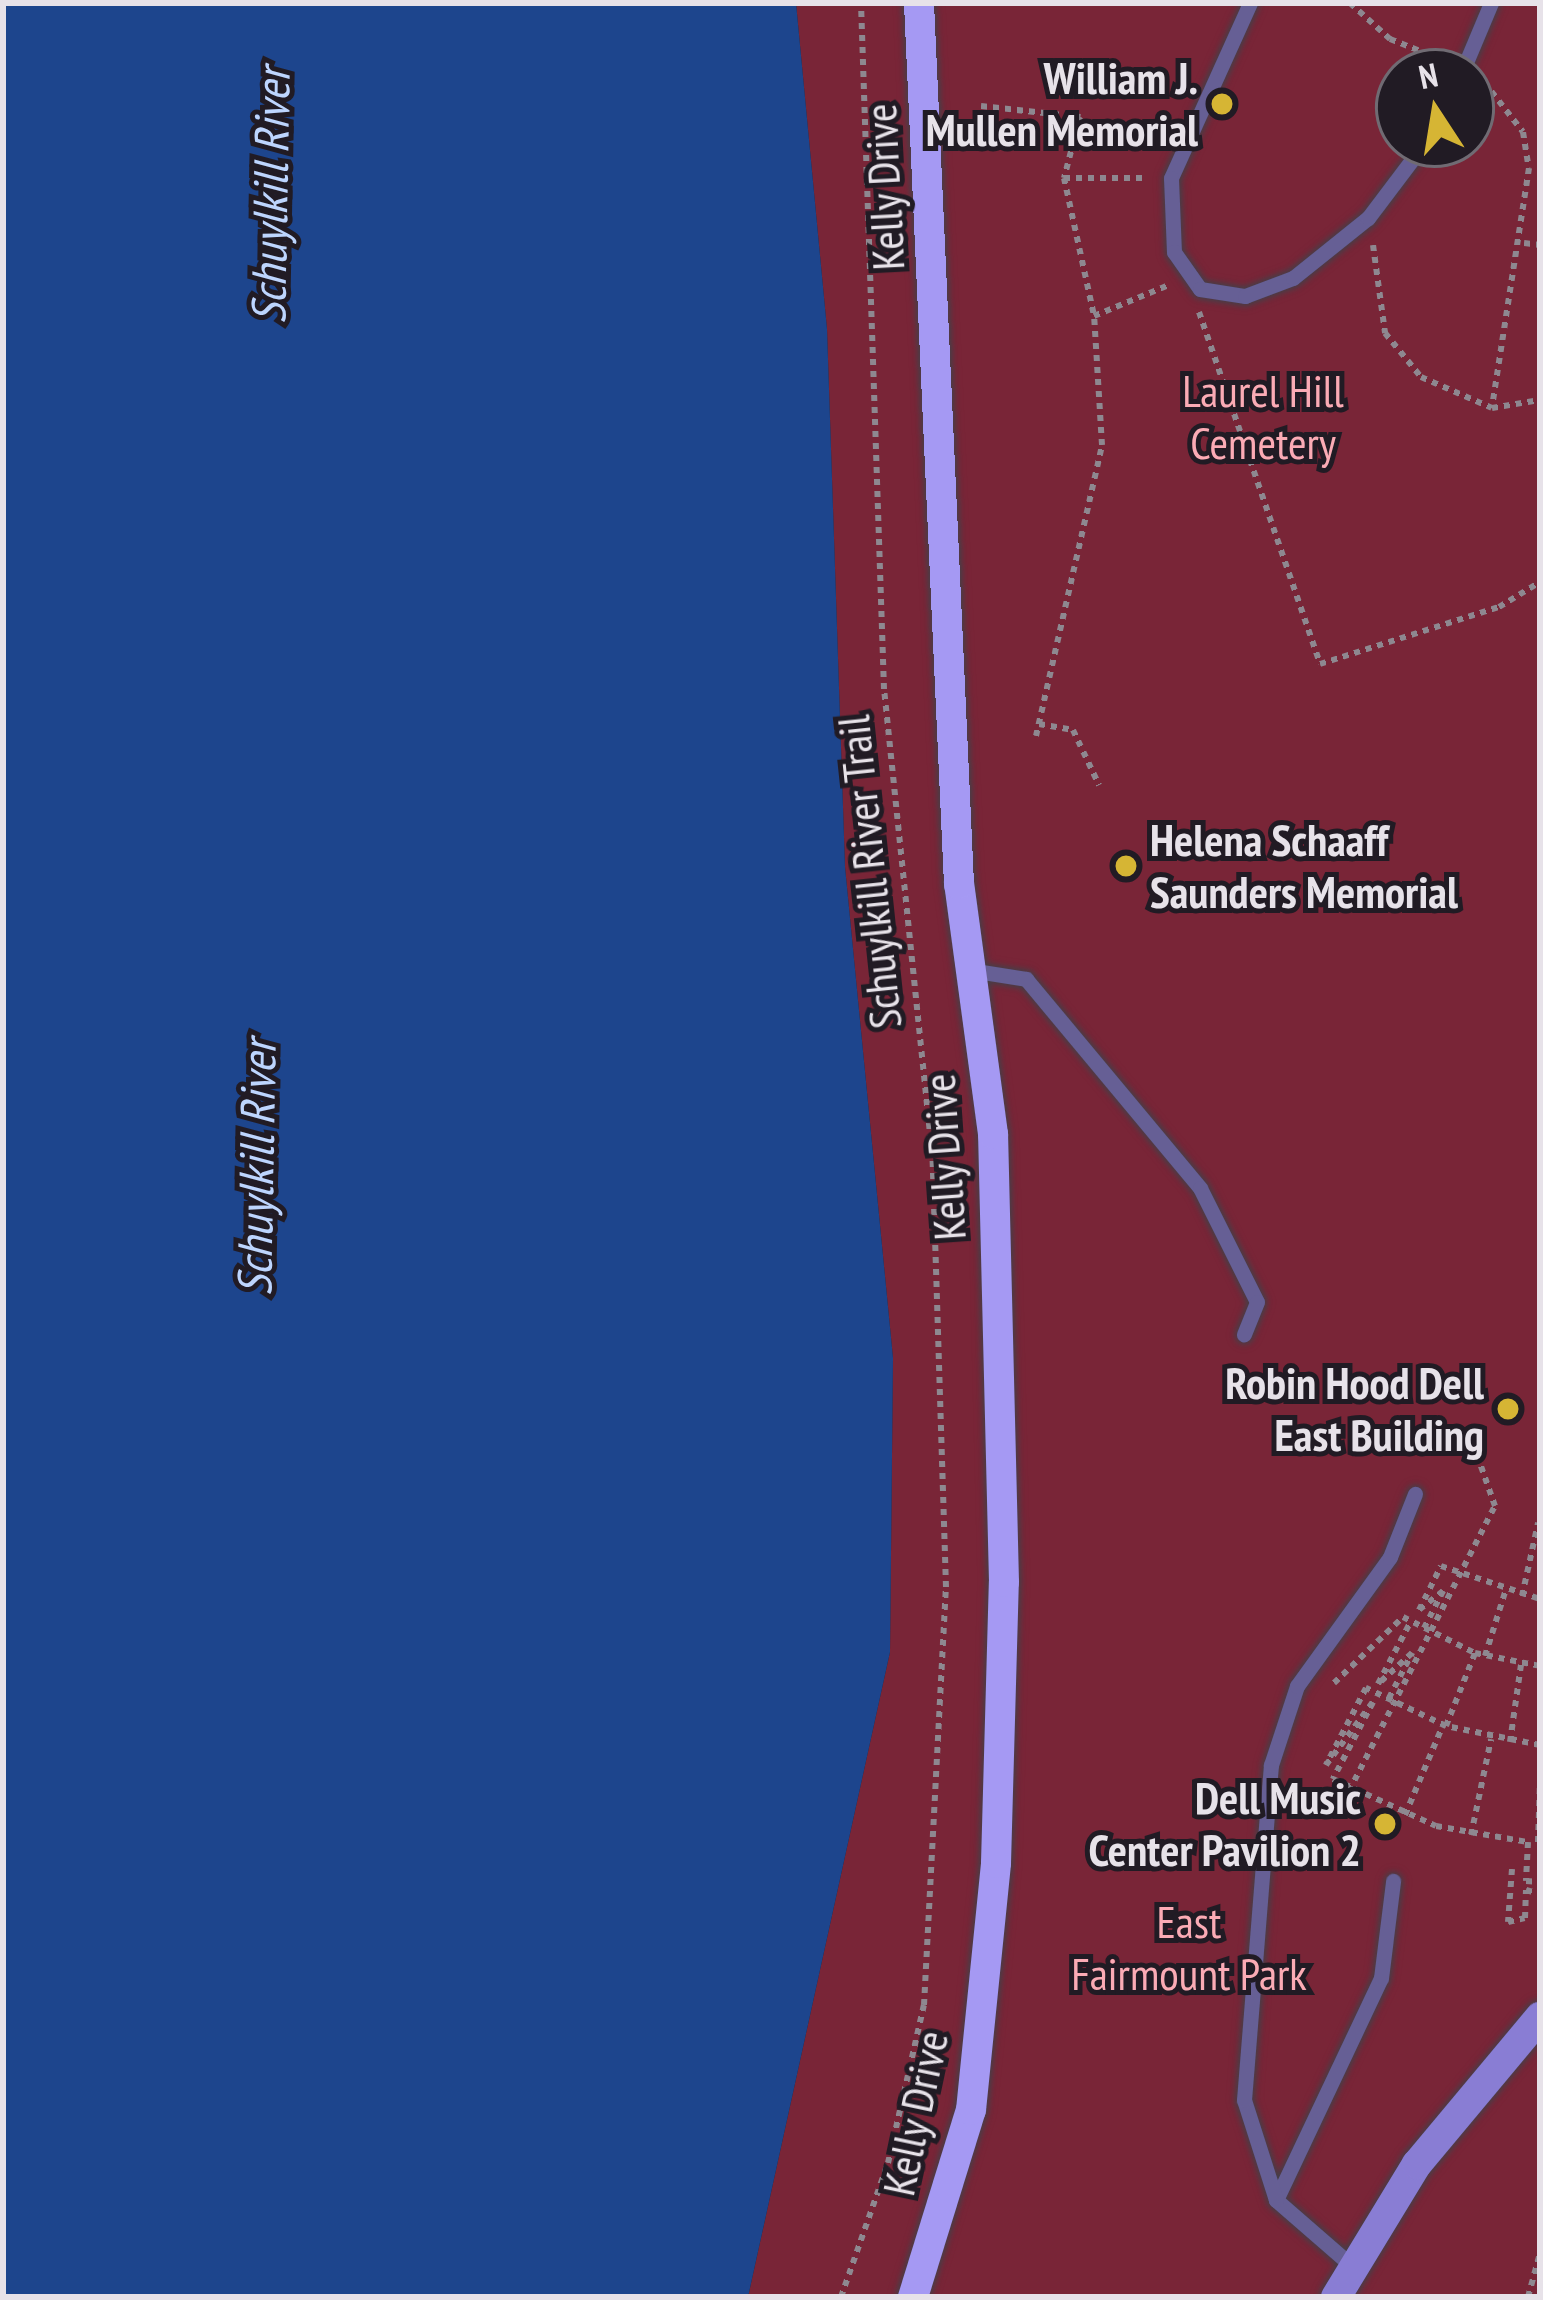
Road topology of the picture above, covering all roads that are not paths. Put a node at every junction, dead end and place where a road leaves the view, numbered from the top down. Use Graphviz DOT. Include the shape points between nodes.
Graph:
graph roads {
  1 [pos="920,3"];
  2 [pos="1250,3"];
  3 [pos="1491,3"];
  4 [pos="1474,48"];
  5 [pos="1406,168"];
  6 [pos="970,970"];
  7 [pos="1244,1334"];
  8 [pos="1415,1494"];
  9 [pos="1394,1882"];
  10 [pos="1540,2017"];
  11 [pos="1276,2200"];
  12 [pos="1352,2266"];
  13 [pos="914,2297"];
  14 [pos="1336,2297"];
  1 -- 6 [label="main road, Kelly Drive"];
  2 -- 5 [label="lane" via="1171,178 1168,228 1193,283 1245,296 1281,283 1368,218"];
  3 -- 4 [label="lane"];
  6 -- 7 [label="lane" via="1026,980 1200,1188 1257,1302"];
  6 -- 13 [label="main road, Kelly Drive" via="993,1134 1004,1582 996,1863 970,2110"];
  8 -- 11 [label="lane" via="1390,1557 1297,1686 1271,1765 1244,2101"];
  9 -- 11 [label="lane" via="1381,1978"];
  10 -- 12 [label="main road" via="1417,2164"];
  11 -- 12 [label="lane"];
  12 -- 14 [label="main road"];
}
